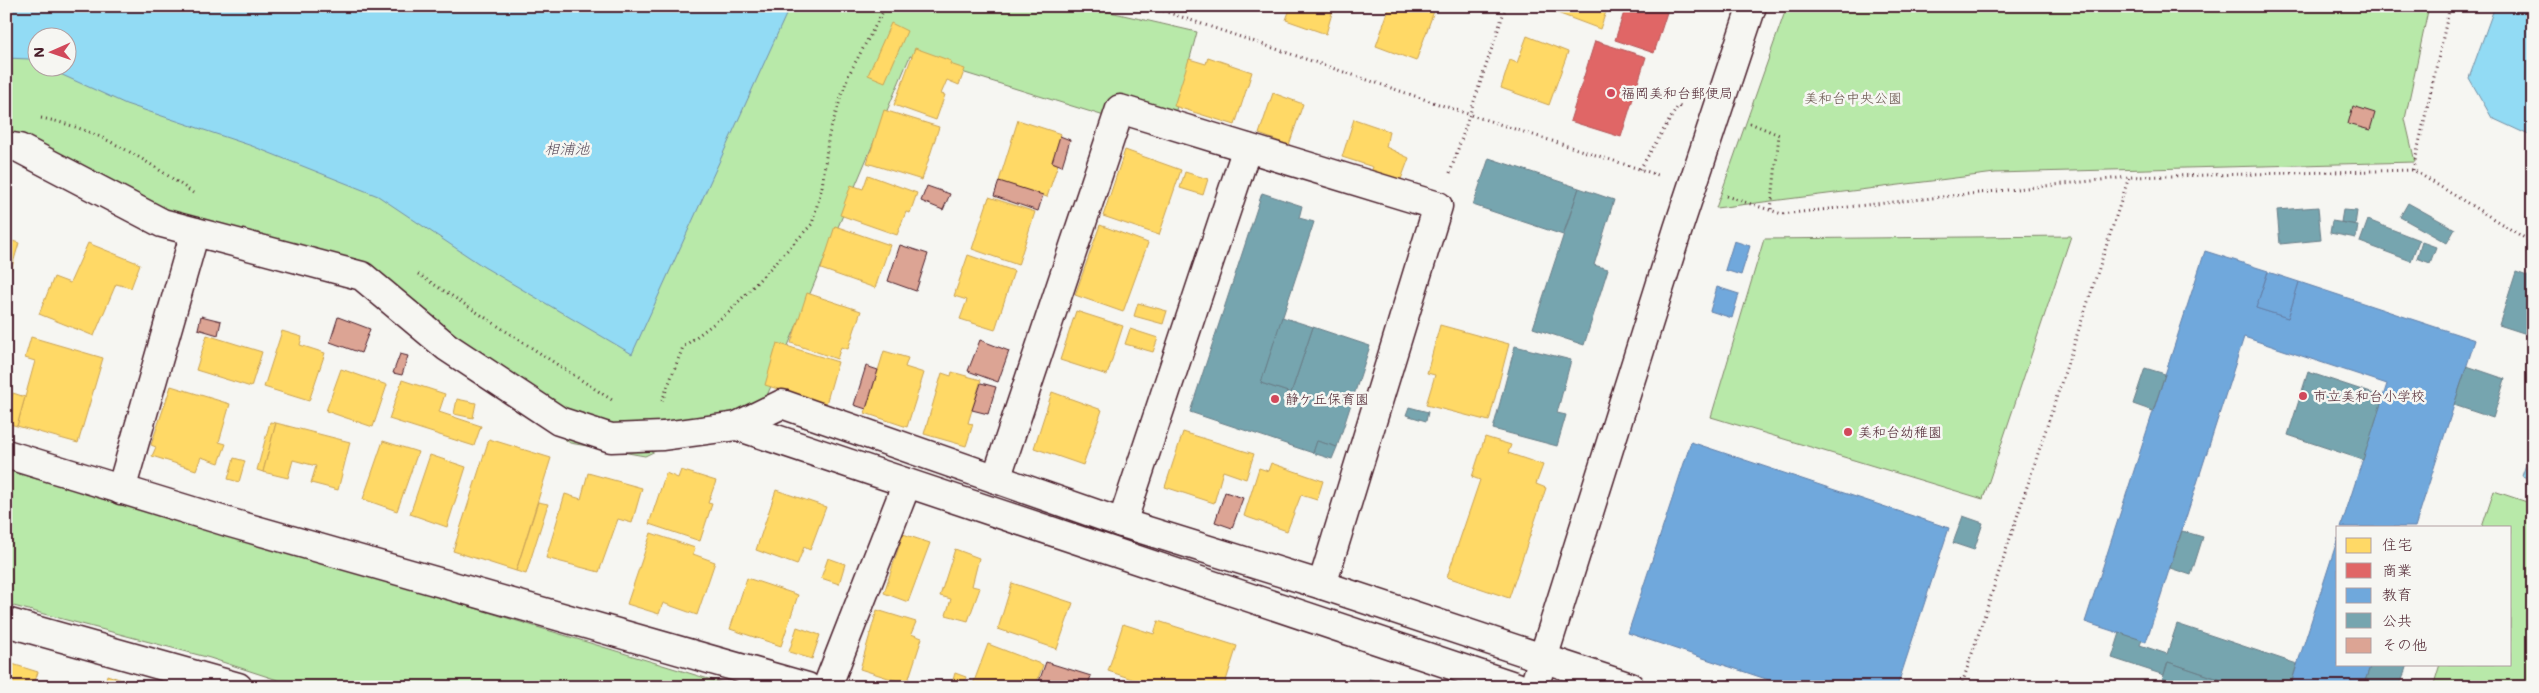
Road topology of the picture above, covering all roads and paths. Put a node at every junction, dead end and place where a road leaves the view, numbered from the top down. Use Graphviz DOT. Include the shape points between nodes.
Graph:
graph roads {
  1 [pos="886,6"];
  2 [pos="1149,6"];
  3 [pos="1506,6"];
  4 [pos="1752,6"];
  5 [pos="2450,6"];
  6 [pos="1718,109"];
  7 [pos="1471,115"];
  8 [pos="6,146"];
  9 [pos="1248,148"];
  10 [pos="2413,170"];
  11 [pos="2129,177"];
  12 [pos="1668,178"];
  13 [pos="1724,196"];
  14 [pos="1438,206"];
  15 [pos="1772,210"];
  16 [pos="195,232"];
  17 [pos="2533,243"];
  18 [pos="737,426"];
  19 [pos="640,436"];
  20 [pos="6,454"];
  21 [pos="996,479"];
  22 [pos="907,483"];
  23 [pos="121,490"];
  24 [pos="1122,523"];
  25 [pos="1322,585"];
  26 [pos="6,622"];
  27 [pos="1544,658"];
  28 [pos="199,681"];
  29 [pos="238,687"];
  30 [pos="806,687"];
  31 [pos="828,687"];
  32 [pos="1517,687"];
  33 [pos="1534,687"];
  34 [pos="1630,687"];
  35 [pos="1961,687"];
  1 -- 19 [label="path" via="848,76 829,134 822,187 812,224 730,312 683,347 661,405"];
  2 -- 7 [label="path"];
  3 -- 7 [label="path"];
  4 -- 6 [label="street"];
  5 -- 10 [label="path"];
  6 -- 15 [label="path" via="1779,135"];
  6 -- 27 [label="street"];
  7 -- 12 [label="path"];
  7 -- 14 [label="path"];
  8 -- 16 [label="street" via="19,148 162,223"];
  9 -- 14 [label="street"];
  9 -- 21 [label="street" via="1120,109"];
  9 -- 24 [label="street"];
  10 -- 11 [label="path"];
  10 -- 17 [label="path"];
  11 -- 15 [label="path" via="1782,214"];
  11 -- 35 [label="path"];
  13 -- 15 [label="path"];
  14 -- 25 [label="street"];
  16 -- 19 [label="street" via="362,276 447,347 559,421 611,438"];
  16 -- 23 [label="street"];
  18 -- 19 [label="street"];
  18 -- 21 [label="street" via="782,404"];
  18 -- 22 [label="street"];
  20 -- 23 [label="street"];
  21 -- 24 [label="street"];
  22 -- 31 [label="street"];
  22 -- 32 [label="street"];
  23 -- 30 [label="street"];
  24 -- 25 [label="street"];
  25 -- 27 [label="street"];
  26 -- 28 [label="street"];
  27 -- 33 [label="street"];
  27 -- 34 [label="street"];
  28 -- 29 [label="street"];
}
